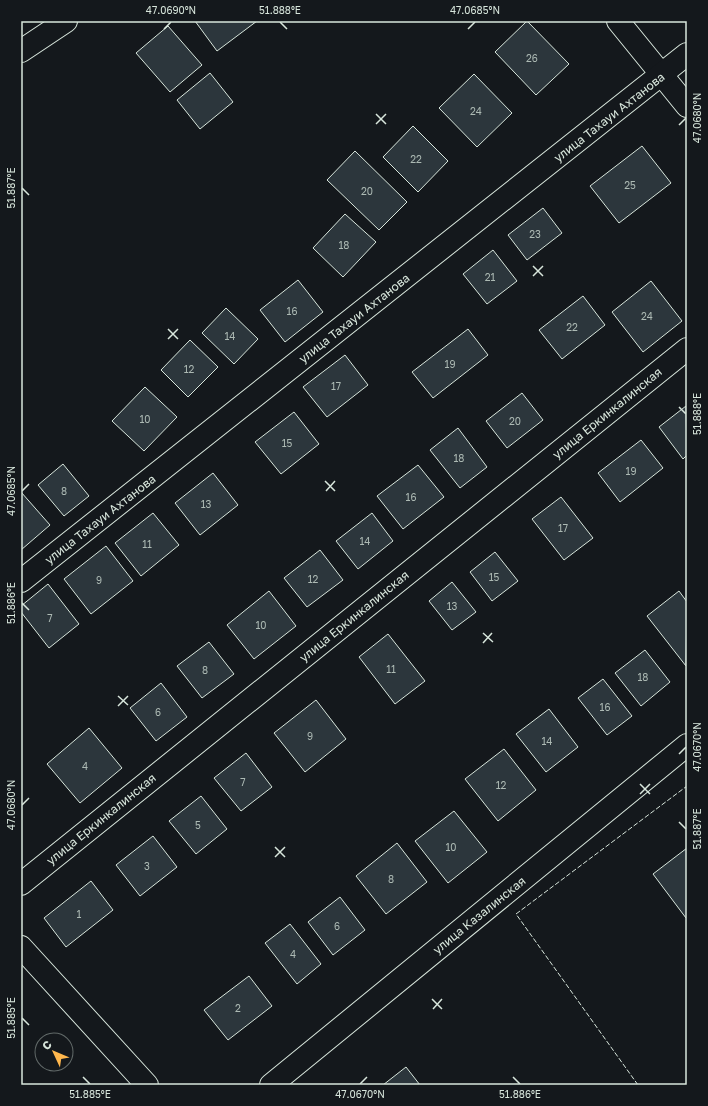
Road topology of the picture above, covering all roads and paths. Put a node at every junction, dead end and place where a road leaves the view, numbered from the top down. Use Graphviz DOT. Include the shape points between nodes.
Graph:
graph roads {
  1 [pos="66,21"];
  2 [pos="618,21"];
  3 [pos="21,51"];
  4 [pos="687,54"];
  5 [pos="663,75"];
  6 [pos="687,106"];
  7 [pos="687,349"];
  8 [pos="21,581"];
  9 [pos="687,745"];
  10 [pos="21,884"];
  11 [pos="21,947"];
  12 [pos="147,1085"];
  13 [pos="272,1085"];
  1 -- 3 [label="street"];
  2 -- 5 [label="street"];
  4 -- 5 [label="street, улица Тахауи Ахтанова"];
  5 -- 6 [label="street"];
  5 -- 8 [label="street, улица Тахауи Ахтанова"];
  7 -- 10 [label="street, улица Еркинкалинская"];
  9 -- 13 [label="street, улица Казалинская"];
  11 -- 12 [label="street"];
}
